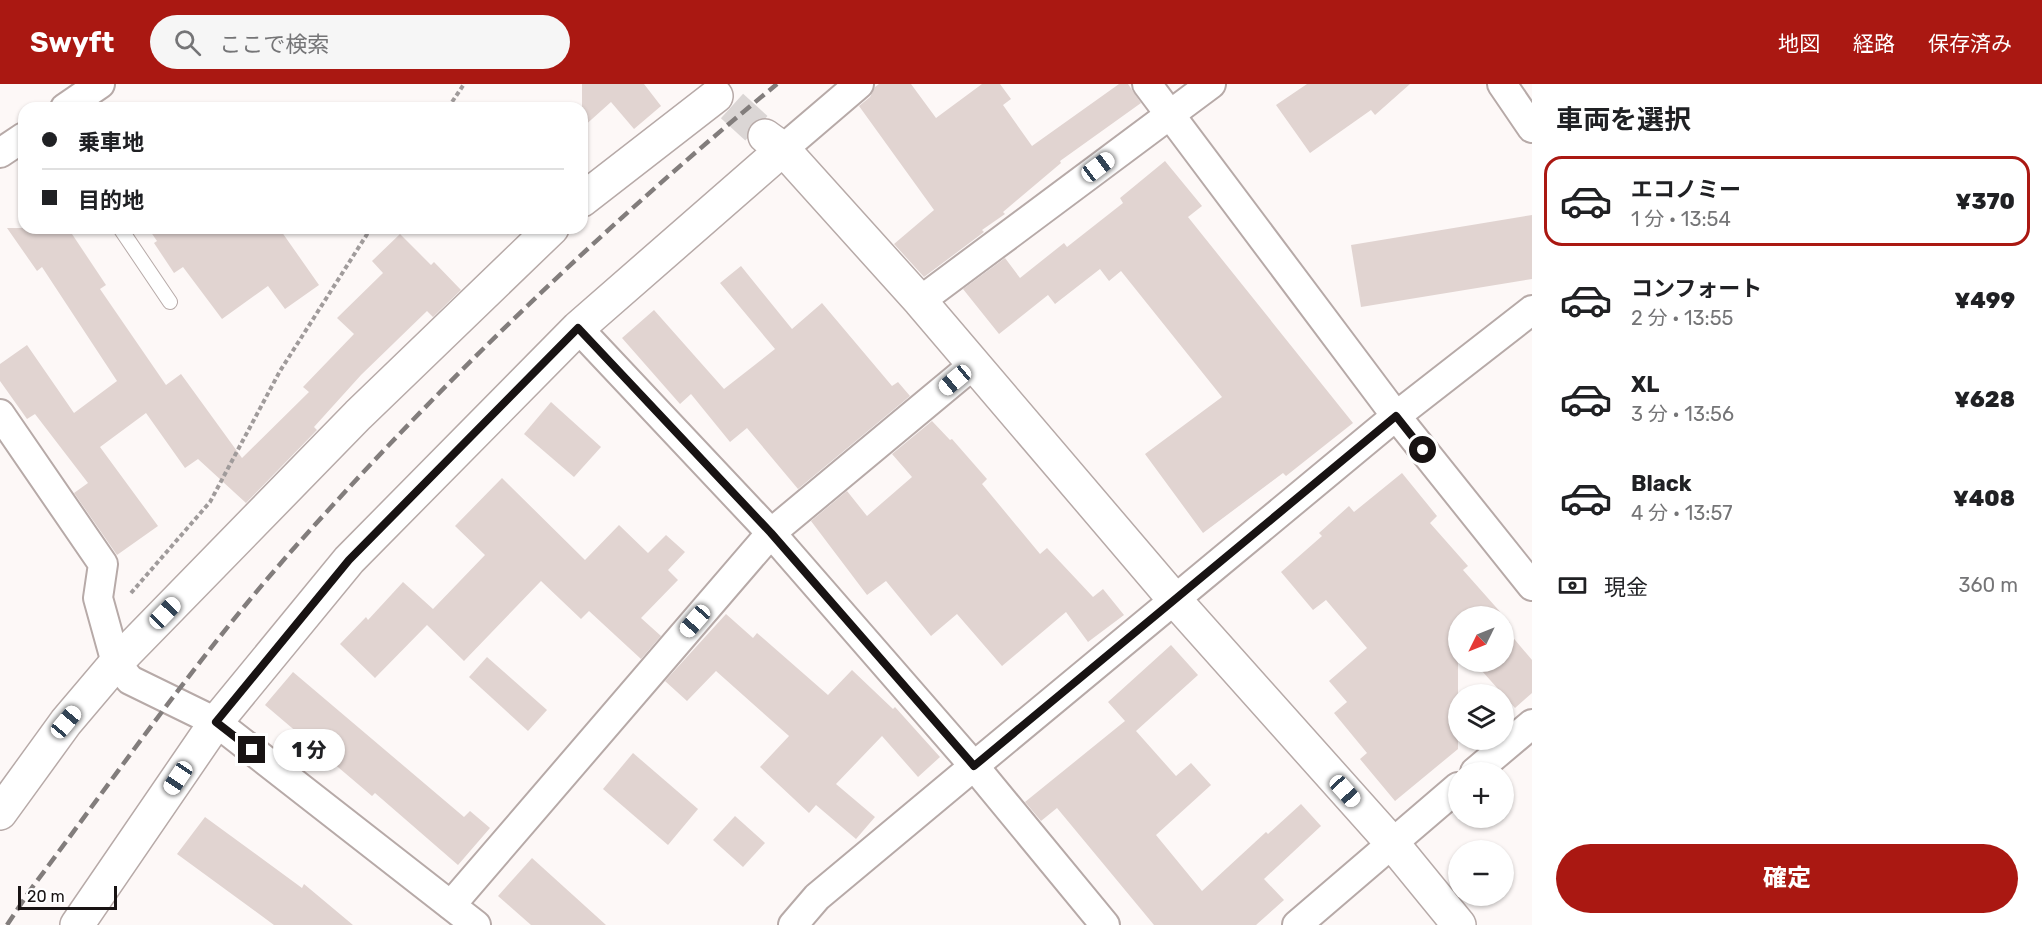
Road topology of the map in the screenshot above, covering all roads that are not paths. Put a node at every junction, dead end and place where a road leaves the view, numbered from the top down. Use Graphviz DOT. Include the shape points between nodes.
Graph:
graph roads {
  1 [pos="100,84"];
  2 [pos="859,84"];
  3 [pos="1147,84"];
  4 [pos="1211,84"];
  5 [pos="1502,84"];
  6 [pos="721,93"];
  7 [pos="74,102"];
  8 [pos="1169,113"];
  9 [pos="1532,128"];
  10 [pos="18,141"];
  11 [pos="774,143"];
  12 [pos="0,153"];
  13 [pos="588,195"];
  14 [pos="124,234"];
  15 [pos="546,234"];
  16 [pos="920,301"];
  17 [pos="170,302"];
  18 [pos="1532,310"];
  19 [pos="578,328"];
  20 [pos="973,365"];
  21 [pos="0,414"];
  22 [pos="1396,416"];
  23 [pos="771,533"];
  24 [pos="1532,586"];
  25 [pos="1174,599"];
  26 [pos="116,663"];
  27 [pos="216,722"];
  28 [pos="1532,724"];
  29 [pos="1487,762"];
  30 [pos="974,766"];
  31 [pos="1448,795"];
  32 [pos="0,813"];
  33 [pos="1392,843"];
  34 [pos="451,905"];
  35 [pos="77,925"];
  36 [pos="476,925"];
  37 [pos="793,925"];
  38 [pos="1105,925"];
  39 [pos="1297,925"];
  40 [pos="1459,925"];
  1 -- 7 [label="street"];
  2 -- 11 [label="street"];
  3 -- 8 [label="street"];
  4 -- 8 [label="street"];
  5 -- 9 [label="street"];
  6 -- 13 [label="street"];
  8 -- 16 [label="street"];
  8 -- 22 [label="street"];
  10 -- 12 [label="street"];
  11 -- 16 [label="street"];
  11 -- 19 [label="street"];
  14 -- 17 [label="lane"];
  15 -- 26 [label="street" via="358,415"];
  16 -- 20 [label="street"];
  18 -- 22 [label="street"];
  19 -- 23 [label="street"];
  19 -- 27 [label="street" via="349,560"];
  20 -- 23 [label="street"];
  20 -- 25 [label="street"];
  21 -- 26 [label="street" via="103,564 98,598"];
  22 -- 24 [label="street"];
  22 -- 25 [label="street"];
  23 -- 30 [label="street"];
  23 -- 34 [label="street"];
  25 -- 30 [label="street"];
  25 -- 33 [label="street"];
  26 -- 27 [label="street" via="130,680"];
  26 -- 32 [label="street" via="66,722"];
  27 -- 34 [label="street"];
  27 -- 35 [label="street"];
  28 -- 29 [label="street"];
  30 -- 37 [label="street" via="817,897"];
  30 -- 38 [label="street"];
  31 -- 33 [label="street"];
  33 -- 39 [label="street"];
  33 -- 40 [label="street"];
  34 -- 36 [label="street"];
}
